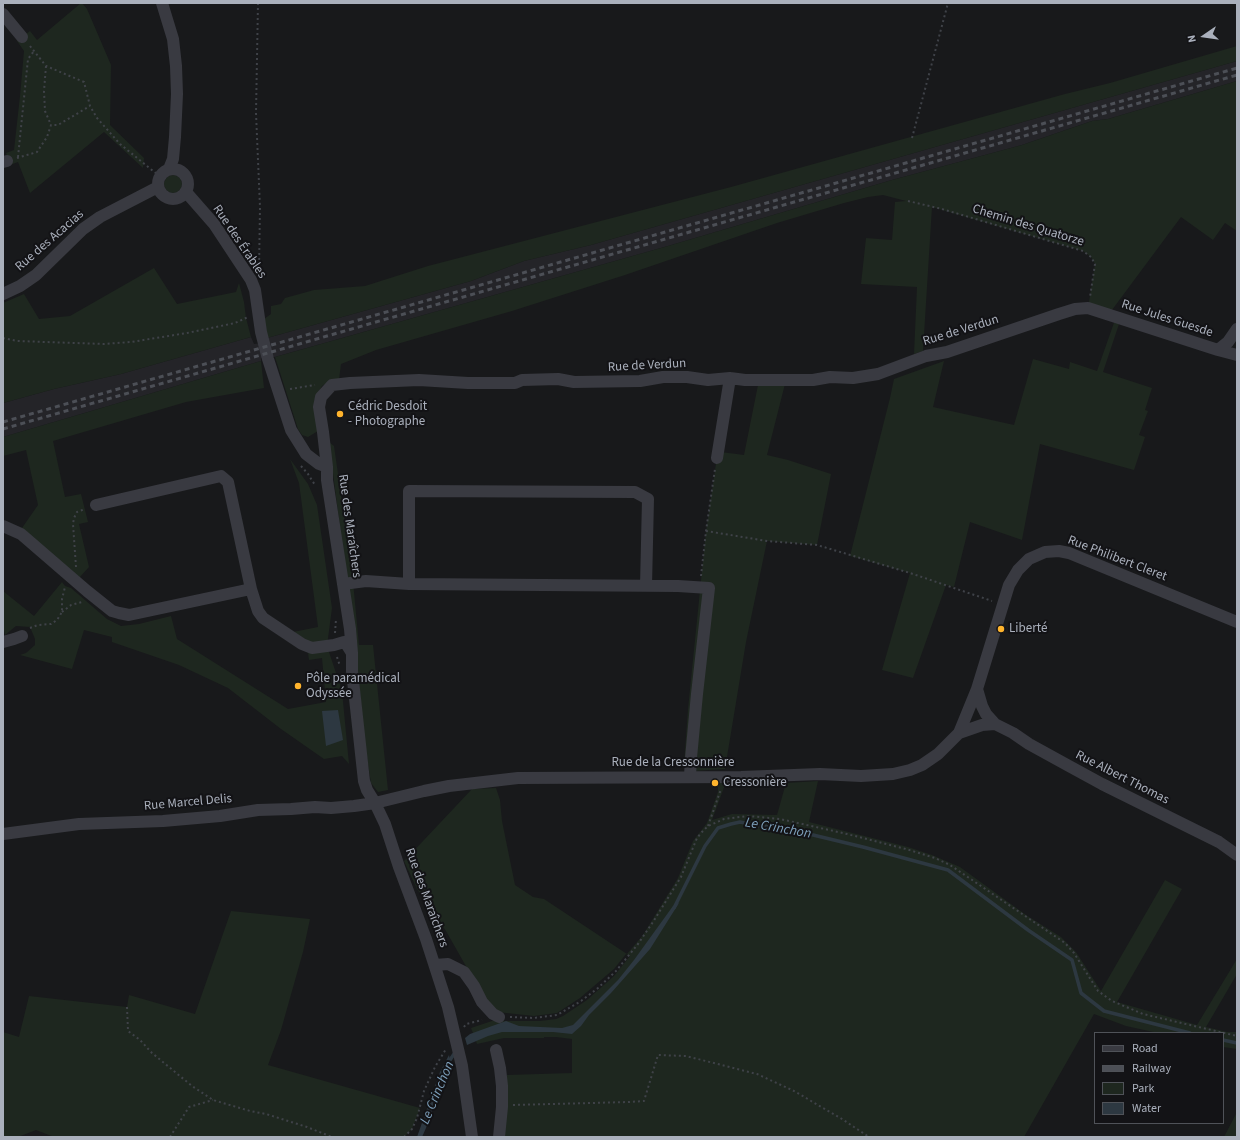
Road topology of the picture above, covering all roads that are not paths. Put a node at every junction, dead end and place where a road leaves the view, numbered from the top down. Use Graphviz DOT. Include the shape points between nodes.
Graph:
graph roads {
  1 [pos="162,3"];
  2 [pos="3,14"];
  3 [pos="22,37"];
  4 [pos="162,177"];
  5 [pos="186,192"];
  6 [pos="3,294"];
  7 [pos="1088,308"];
  8 [pos="1237,329"];
  9 [pos="1218,350"];
  10 [pos="1237,355"];
  11 [pos="268,359"];
  12 [pos="730,378"];
  13 [pos="717,458"];
  14 [pos="326,467"];
  15 [pos="96,505"];
  16 [pos="3,526"];
  17 [pos="408,584"];
  18 [pos="646,586"];
  19 [pos="251,589"];
  20 [pos="344,590"];
  21 [pos="1237,622"];
  22 [pos="22,636"];
  23 [pos="3,642"];
  24 [pos="339,644"];
  25 [pos="352,653"];
  26 [pos="346,670"];
  27 [pos="977,688"];
  28 [pos="995,724"];
  29 [pos="959,733"];
  30 [pos="690,776"];
  31 [pos="375,803"];
  32 [pos="3,834"];
  33 [pos="1237,855"];
  34 [pos="435,965"];
  35 [pos="499,1017"];
  36 [pos="496,1050"];
  37 [pos="472,1137"];
  38 [pos="499,1137"];
  1 -- 4 [label="street" via="173,39 177,94 173,159"];
  2 -- 3 [label="street"];
  4 -- 5 [label="street" via="177,169 186,177"];
  4 -- 5 [label="street" via="161,194 168,199 176,199"];
  4 -- 6 [label="street, Rue des Acacias" via="83,229 36,275"];
  5 -- 11 [label="street, Rue des Érables" via="214,224 255,290"];
  7 -- 9 [label="street, Rue Jules Guesde"];
  7 -- 12 [label="street, Rue de Verdun" via="1058,314 878,374 813,380"];
  8 -- 9 [label="street" via="1228,342"];
  9 -- 10 [label="street, Rue Jules Guesde"];
  11 -- 14 [label="street, Rue des Maraîchers" via="298,443 306,454"];
  12 -- 13 [label="street"];
  12 -- 14 [label="street, Rue de Verdun" via="708,380 663,377 640,381 574,382 558,379 522,380 515,383 419,380 332,385 321,397 319,407"];
  14 -- 20 [label="street, Rue des Maraîchers"];
  15 -- 19 [label="street" via="221,476 228,482"];
  16 -- 19 [label="street" via="21,534 96,598 119,613 129,615"];
  17 -- 18 [label="street"];
  17 -- 18 [label="street" via="409,490 635,492 648,499"];
  17 -- 20 [label="street" via="366,581"];
  18 -- 30 [label="street" via="709,588"];
  19 -- 24 [label="street" via="262,618 308,648"];
  20 -- 24 [label="street, Rue des Maraîchers"];
  20 -- 25 [label="street, Rue des Maraîchers"];
  21 -- 27 [label="street, Rue Philibert Cleret" via="1069,553 1045,552 1029,559 1018,570 1010,585"];
  22 -- 23 [label="street"];
  24 -- 25 [label="street" via="347,645"];
  24 -- 26 [label="street, Rue des Maraîchers"];
  25 -- 26 [label="street, Rue des Maraîchers"];
  26 -- 31 [label="street, Rue des Maraîchers" via="364,781"];
  27 -- 28 [label="street, Rue Albert Thomas" via="986,714"];
  27 -- 29 [label="street, Rue Philibert Cleret"];
  28 -- 29 [label="street" via="982,725"];
  28 -- 33 [label="street, Rue Albert Thomas" via="1095,781 1219,842"];
  29 -- 30 [label="street, Rue de la Cressonnière" via="938,754 922,765 893,774"];
  30 -- 31 [label="street, Rue de la Cressonnière" via="518,778 443,787"];
  31 -- 32 [label="street, Rue Marcel Delis" via="330,808 258,810 163,821 79,824"];
  31 -- 34 [label="street, Rue des Maraîchers" via="386,824"];
  34 -- 35 [label="street" via="448,964 464,972 482,1002 492,1014"];
  34 -- 37 [label="street, Rue des Maraîchers" via="456,1036"];
  36 -- 38 [label="street" via="500,1068 502,1107"];
}
